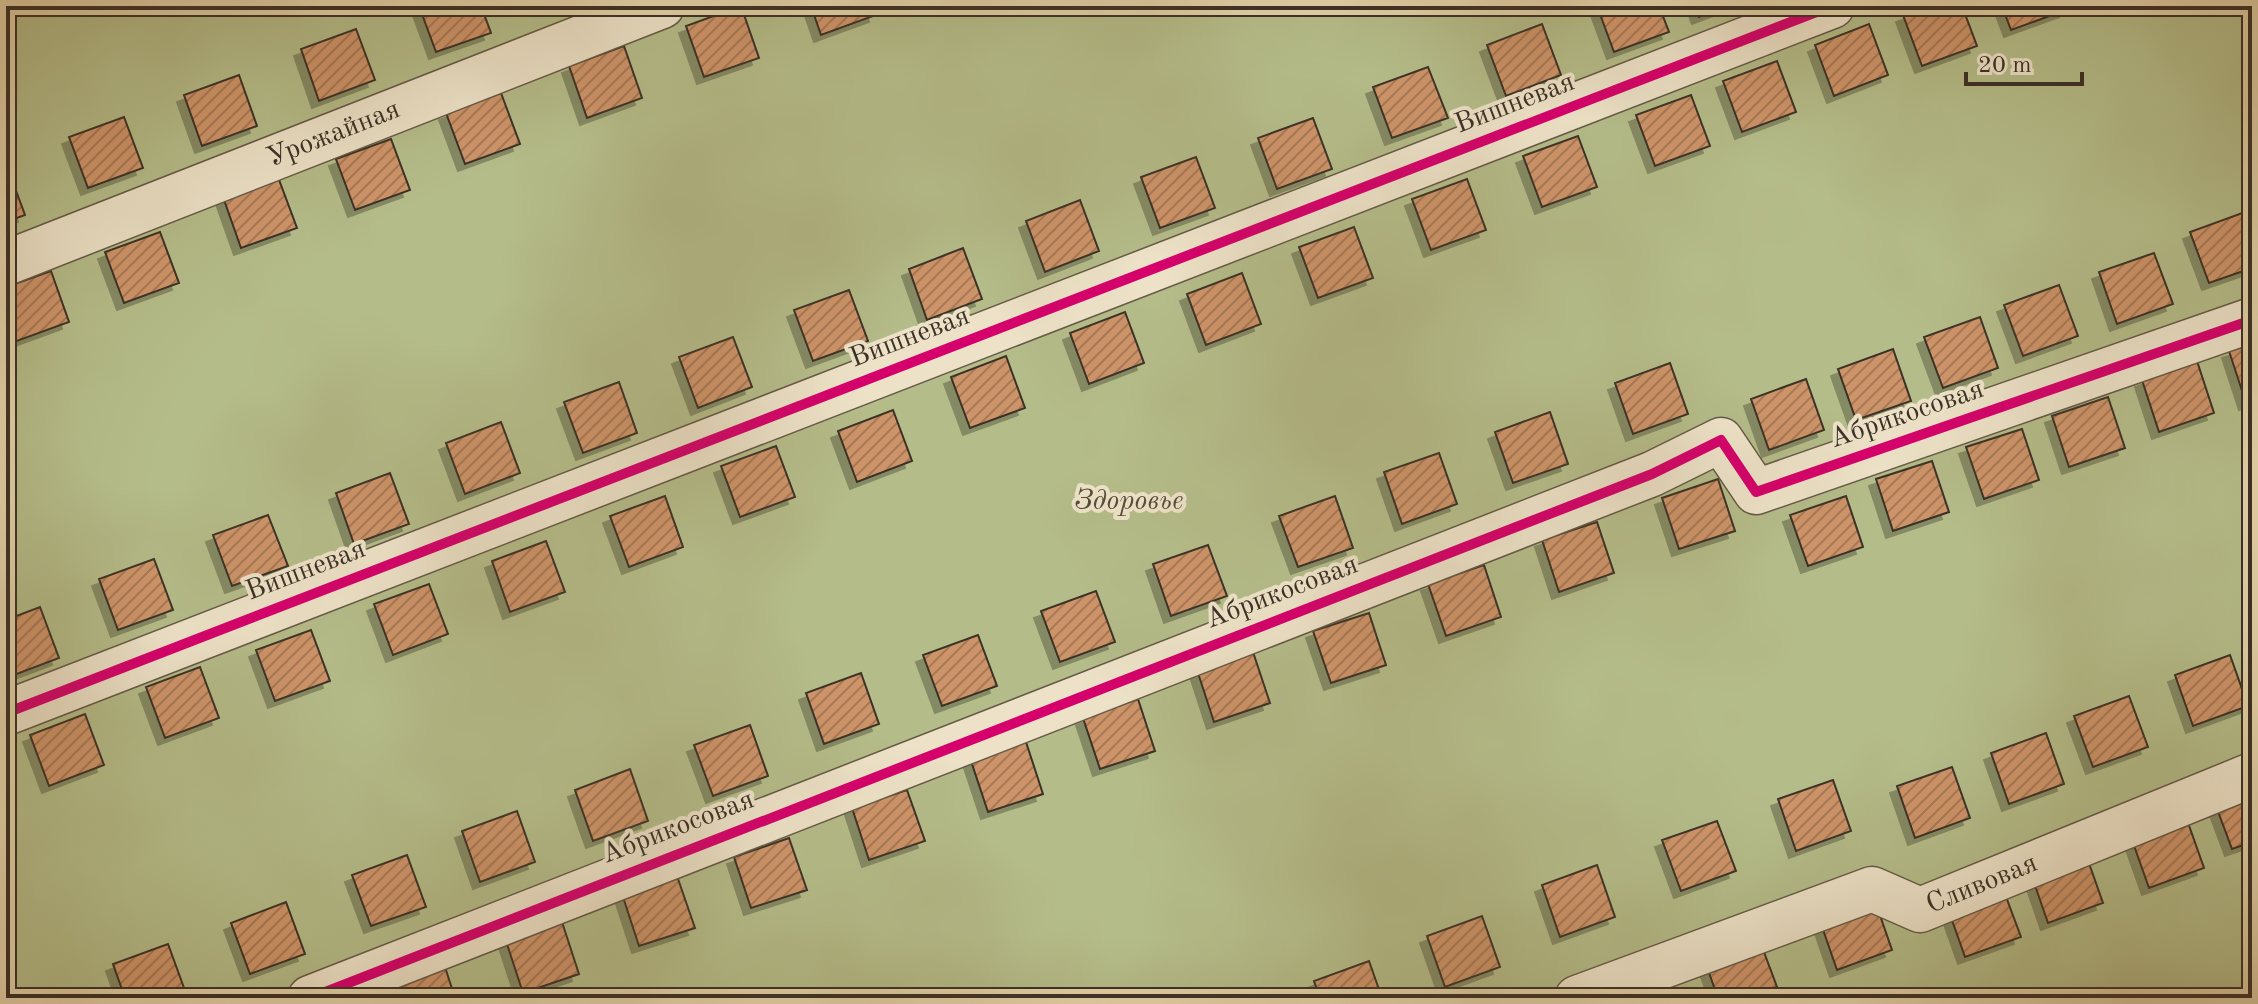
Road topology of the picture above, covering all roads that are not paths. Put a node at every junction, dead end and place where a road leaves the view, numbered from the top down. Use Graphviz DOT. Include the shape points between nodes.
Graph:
graph roads {
  1 [pos="662,6"];
  2 [pos="1832,6"];
  3 [pos="6,263"];
  4 [pos="2252,320"];
  5 [pos="6,713"];
  6 [pos="2252,775"];
  7 [pos="310,998"];
  8 [pos="1577,998"];
  1 -- 3 [label="street, Урожайная"];
  2 -- 5 [label="street, Вишневая"];
  4 -- 7 [label="street, Абрикосовая" via="1756,492 1721,440 1652,474"];
  6 -- 8 [label="street, Сливовая" via="1920,910 1872,889"];
}
